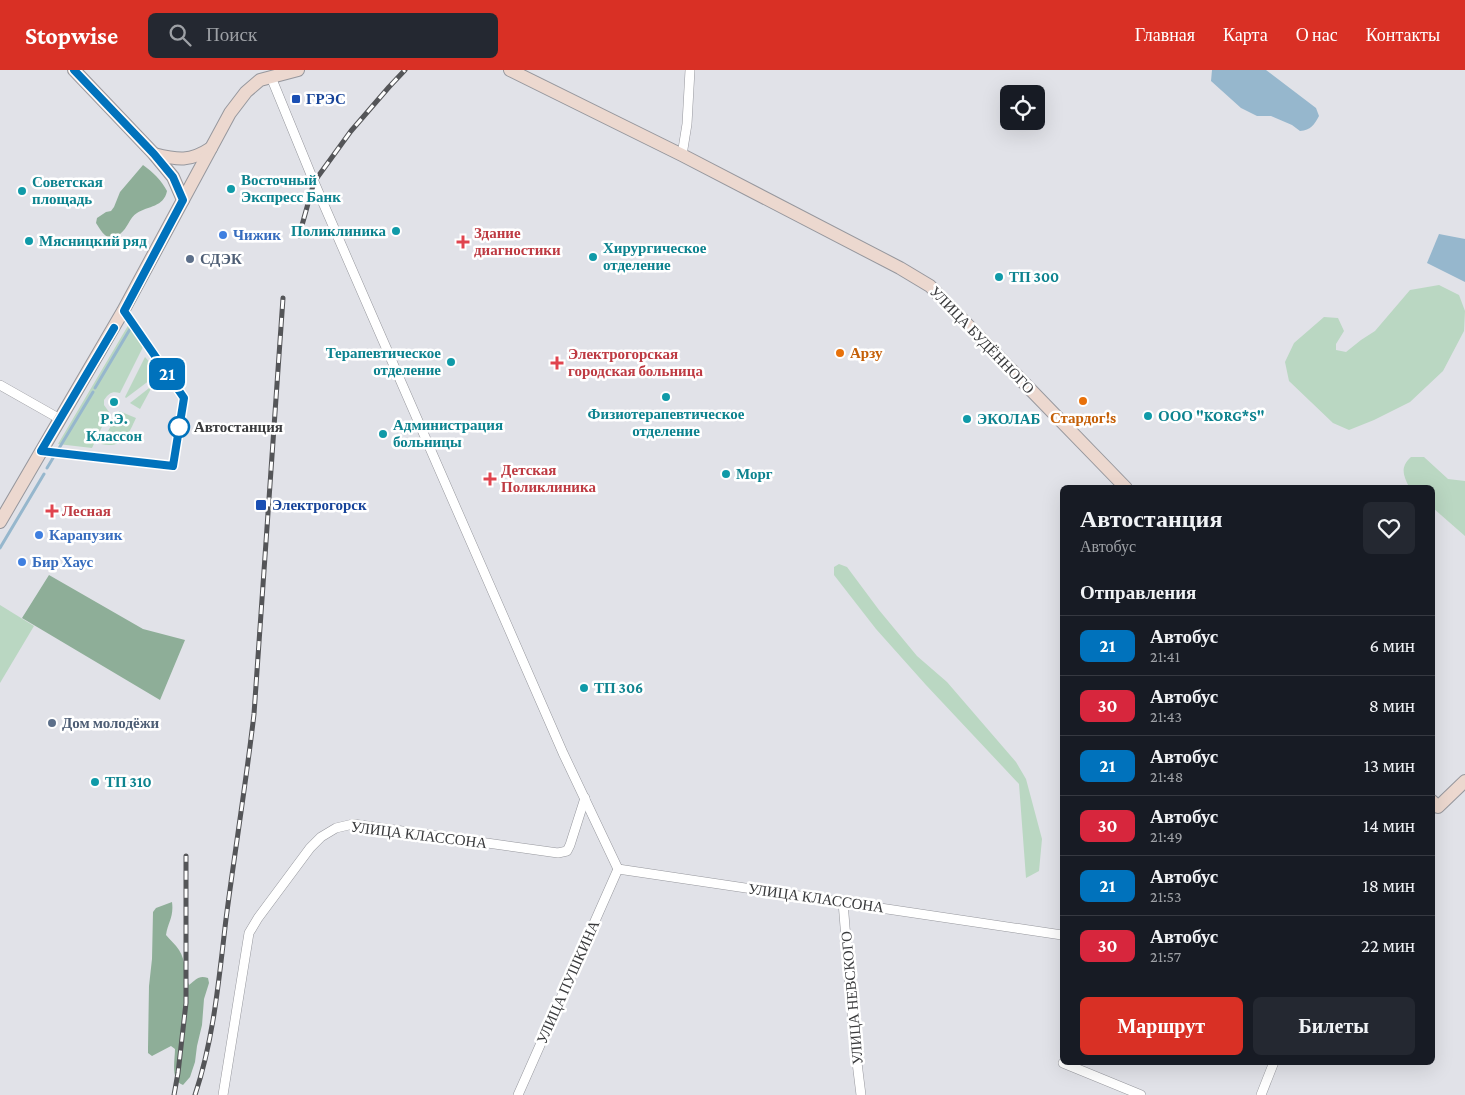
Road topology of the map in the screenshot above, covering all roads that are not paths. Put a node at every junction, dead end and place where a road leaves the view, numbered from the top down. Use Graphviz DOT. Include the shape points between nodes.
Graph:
graph roads {
  1 [pos="74,70"];
  2 [pos="298,70"];
  3 [pos="510,70"];
  4 [pos="690,70"];
  5 [pos="271,77"];
  6 [pos="212,148"];
  7 [pos="154,154"];
  8 [pos="682,156"];
  9 [pos="183,200"];
  10 [pos="0,385"];
  11 [pos="60,419"];
  12 [pos="1123,485"];
  13 [pos="0,522"];
  14 [pos="1465,781"];
  15 [pos="585,798"];
  16 [pos="1435,806"];
  17 [pos="618,868"];
  18 [pos="843,902"];
  19 [pos="1060,935"];
  20 [pos="1068,1065"];
  21 [pos="1273,1065"];
  22 [pos="223,1095"];
  23 [pos="518,1095"];
  24 [pos="861,1095"];
  25 [pos="1141,1095"];
  26 [pos="1261,1095"];
  1 -- 7 [label="street"];
  2 -- 5 [label="street"];
  3 -- 8 [label="street, УЛИЦА БУДЁННОГО"];
  4 -- 8 [label="street"];
  5 -- 6 [label="street" via="260,80 246,92 230,113"];
  5 -- 15 [label="street" via="371,314"];
  6 -- 7 [label="street" via="193,158"];
  6 -- 9 [label="street"];
  7 -- 9 [label="street" via="173,177"];
  8 -- 12 [label="street, УЛИЦА БУДЁННОГО" via="930,286"];
  9 -- 11 [label="street" via="124,311"];
  10 -- 11 [label="street"];
  11 -- 13 [label="street"];
  14 -- 16 [label="street"];
  15 -- 17 [label="street"];
  15 -- 22 [label="street, УЛИЦА КЛАССОНА" via="570,845 558,853 353,824 336,828 321,837 249,933"];
  17 -- 18 [label="street, УЛИЦА КЛАССОНА"];
  17 -- 23 [label="street, УЛИЦА ПУШКИНА"];
  18 -- 19 [label="street, УЛИЦА КЛАССОНА"];
  18 -- 24 [label="street, УЛИЦА НЕВСКОГО"];
  20 -- 25 [label="street"];
  21 -- 26 [label="street"];
}
